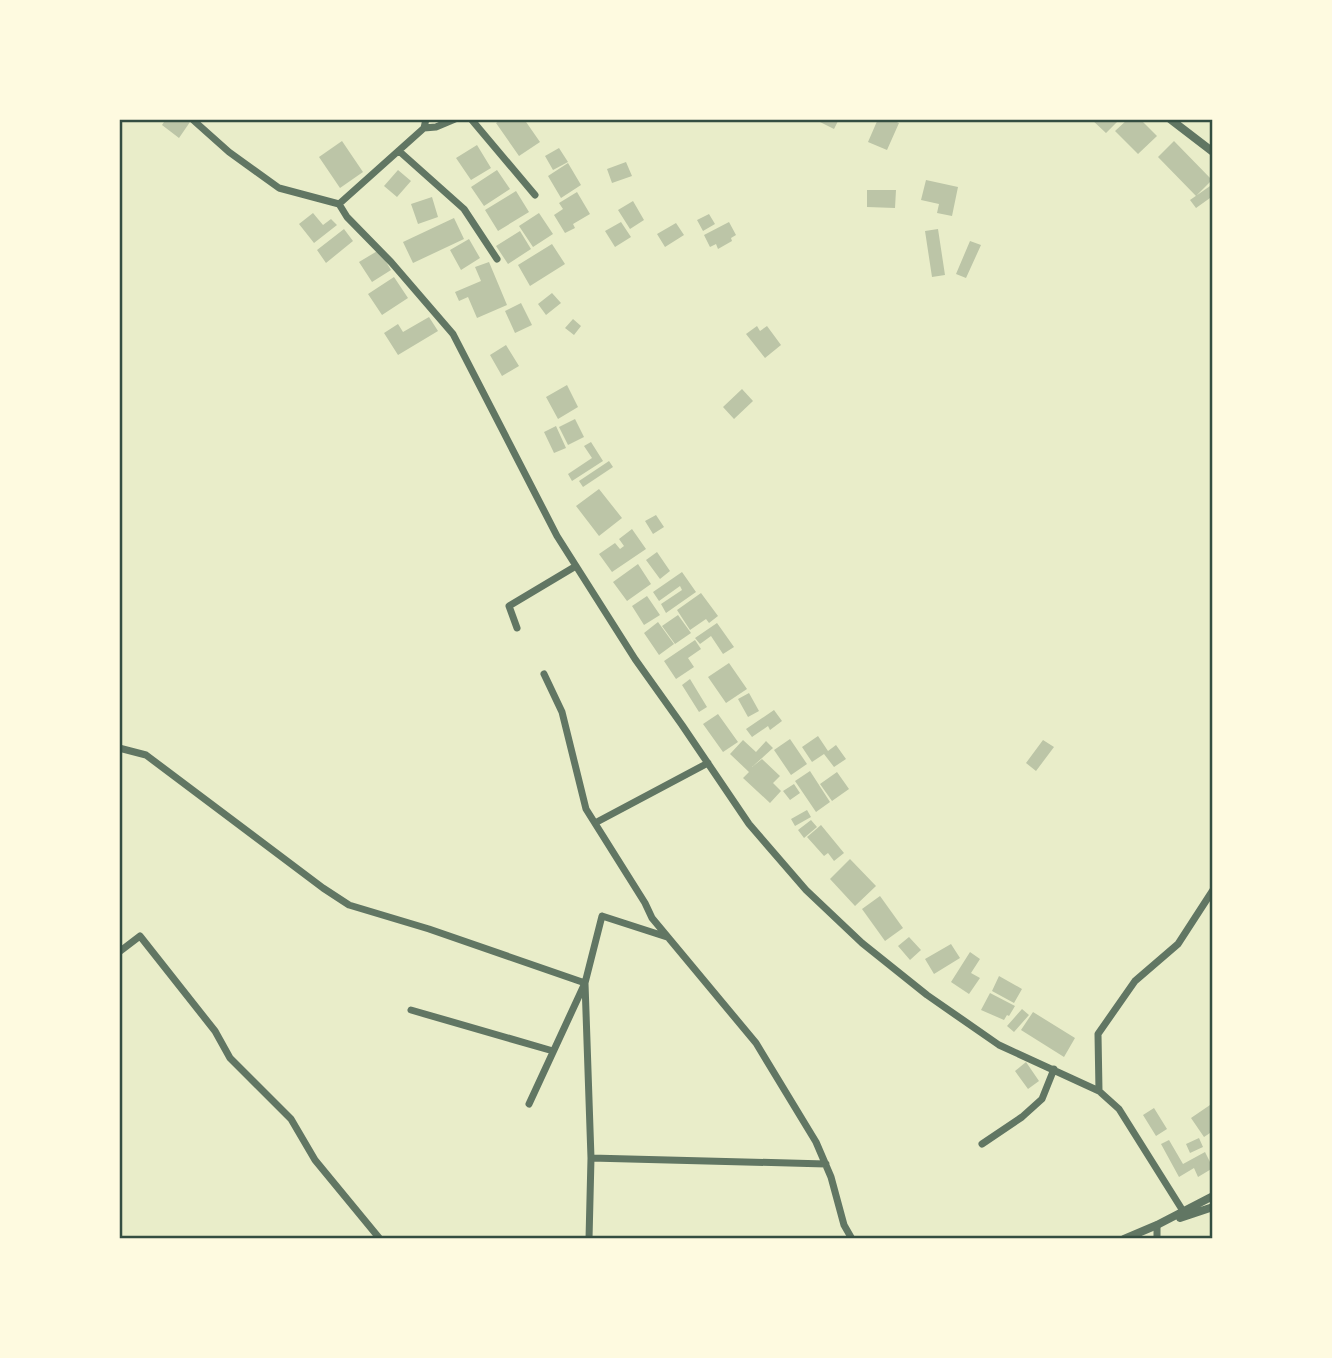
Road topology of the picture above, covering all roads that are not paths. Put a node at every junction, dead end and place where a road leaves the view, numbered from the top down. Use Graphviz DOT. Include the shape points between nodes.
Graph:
graph roads {
  1 [pos="192,119"];
  2 [pos="455,119"];
  3 [pos="471,119"];
  4 [pos="1170,119"];
  5 [pos="425,123"];
  6 [pos="399,151"];
  7 [pos="1213,152"];
  8 [pos="535,195"];
  9 [pos="339,204"];
  10 [pos="497,259"];
  11 [pos="576,566"];
  12 [pos="517,628"];
  13 [pos="544,674"];
  14 [pos="119,748"];
  15 [pos="708,763"];
  16 [pos="595,823"];
  17 [pos="1213,890"];
  18 [pos="668,937"];
  19 [pos="119,952"];
  20 [pos="584,983"];
  21 [pos="411,1010"];
  22 [pos="553,1051"];
  23 [pos="1054,1069"];
  24 [pos="1098,1091"];
  25 [pos="529,1104"];
  26 [pos="982,1144"];
  27 [pos="591,1158"];
  28 [pos="825,1164"];
  29 [pos="1213,1196"];
  30 [pos="1213,1207"];
  31 [pos="1183,1212"];
  32 [pos="1157,1225"];
  33 [pos="380,1239"];
  34 [pos="589,1239"];
  35 [pos="852,1239"];
  36 [pos="1124,1239"];
  37 [pos="1157,1239"];
  1 -- 9 [label="street" via="279,188"];
  2 -- 5 [label="street" via="436,127"];
  3 -- 8 [label="street"];
  4 -- 7 [label="street"];
  5 -- 6 [label="street"];
  6 -- 9 [label="street"];
  6 -- 10 [label="street" via="464,209"];
  9 -- 11 [label="street" via="453,334"];
  11 -- 12 [label="street" via="509,607"];
  11 -- 15 [label="street"];
  13 -- 16 [label="street" via="562,712 586,809"];
  14 -- 20 [label="street" via="146,755 349,905"];
  15 -- 16 [label="street"];
  15 -- 23 [label="street" via="749,824 806,890 862,943 999,1045"];
  16 -- 18 [label="street"];
  17 -- 24 [label="street" via="1178,944 1136,981 1098,1034"];
  18 -- 20 [label="street" via="602,916"];
  18 -- 28 [label="street" via="756,1043"];
  19 -- 33 [label="street" via="140,936 215,1031 230,1058 291,1119 315,1160"];
  20 -- 22 [label="street"];
  20 -- 27 [label="street"];
  21 -- 22 [label="street"];
  22 -- 25 [label="street"];
  23 -- 24 [label="street"];
  23 -- 26 [label="street" via="1042,1099"];
  24 -- 31 [label="street" via="1119,1109"];
  27 -- 28 [label="street"];
  27 -- 34 [label="street"];
  28 -- 35 [label="street"];
  29 -- 31 [label="street"];
  30 -- 32 [label="street"];
  31 -- 32 [label="street"];
  32 -- 36 [label="street"];
  32 -- 37 [label="street"];
}
